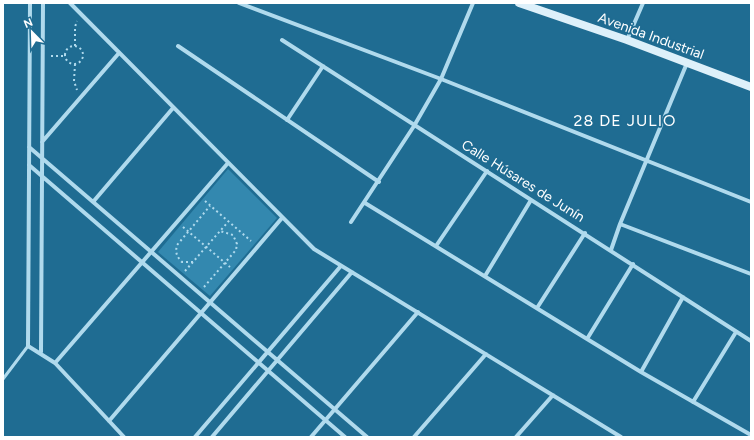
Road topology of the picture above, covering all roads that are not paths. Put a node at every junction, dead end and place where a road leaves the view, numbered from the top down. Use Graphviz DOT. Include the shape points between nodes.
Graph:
graph roads {
  1 [pos="30,3"];
  2 [pos="43,3"];
  3 [pos="70,3"];
  4 [pos="239,3"];
  5 [pos="473,3"];
  6 [pos="519,3"];
  7 [pos="644,3"];
  8 [pos="282,40"];
  9 [pos="627,40"];
  10 [pos="178,46"];
  11 [pos="119,53"];
  12 [pos="687,62"];
  13 [pos="323,66"];
  14 [pos="441,79"];
  15 [pos="751,87"];
  16 [pos="173,108"];
  17 [pos="287,120"];
  18 [pos="414,126"];
  19 [pos="42,142"];
  20 [pos="29,146"];
  21 [pos="42,158"];
  22 [pos="646,160"];
  23 [pos="228,163"];
  24 [pos="29,165"];
  25 [pos="487,171"];
  26 [pos="42,176"];
  27 [pos="379,182"];
  28 [pos="531,200"];
  29 [pos="93,202"];
  30 [pos="751,202"];
  31 [pos="365,204"];
  32 [pos="282,218"];
  33 [pos="351,222"];
  34 [pos="620,224"];
  35 [pos="585,233"];
  36 [pos="436,246"];
  37 [pos="611,250"];
  38 [pos="152,252"];
  39 [pos="144,262"];
  40 [pos="633,264"];
  41 [pos="340,267"];
  42 [pos="352,272"];
  43 [pos="751,274"];
  44 [pos="485,276"];
  45 [pos="683,297"];
  46 [pos="211,302"];
  47 [pos="537,308"];
  48 [pos="418,312"];
  49 [pos="202,313"];
  50 [pos="736,332"];
  51 [pos="587,339"];
  52 [pos="751,341"];
  53 [pos="28,346"];
  54 [pos="40,352"];
  55 [pos="268,352"];
  56 [pos="486,354"];
  57 [pos="278,360"];
  58 [pos="259,362"];
  59 [pos="55,363"];
  60 [pos="268,370"];
  61 [pos="640,372"];
  62 [pos="3,378"];
  63 [pos="552,395"];
  64 [pos="693,402"];
  65 [pos="335,409"];
  66 [pos="326,420"];
  67 [pos="109,421"];
  68 [pos="614,435"];
  69 [pos="751,435"];
  70 [pos="124,437"];
  71 [pos="195,437"];
  72 [pos="212,437"];
  73 [pos="311,437"];
  74 [pos="345,437"];
  75 [pos="367,437"];
  76 [pos="414,437"];
  77 [pos="516,437"];
  78 [pos="621,437"];
  1 -- 20 [label="street"];
  2 -- 19 [label="street"];
  3 -- 11 [label="street"];
  4 -- 14 [label="street"];
  5 -- 14 [label="street"];
  6 -- 9 [label="main road, Avenida Industrial"];
  7 -- 9 [label="street"];
  8 -- 13 [label="street, Calle Húsares de Junín"];
  9 -- 12 [label="main road, Avenida Industrial"];
  10 -- 17 [label="street"];
  11 -- 16 [label="street"];
  11 -- 19 [label="street"];
  12 -- 15 [label="main road, Avenida Industrial"];
  12 -- 22 [label="street"];
  13 -- 17 [label="street"];
  13 -- 18 [label="street, Calle Húsares de Junín"];
  14 -- 18 [label="street"];
  14 -- 22 [label="street"];
  16 -- 23 [label="street"];
  16 -- 29 [label="street"];
  17 -- 27 [label="street"];
  18 -- 25 [label="street, Calle Húsares de Junín"];
  18 -- 27 [label="street"];
  19 -- 21 [label="street"];
  20 -- 21 [label="street"];
  20 -- 24 [label="street"];
  21 -- 26 [label="street"];
  21 -- 29 [label="street"];
  22 -- 30 [label="street"];
  22 -- 34 [label="street"];
  23 -- 32 [label="street"];
  23 -- 38 [label="street"];
  24 -- 26 [label="street"];
  24 -- 53 [label="street"];
  25 -- 28 [label="street, Calle Húsares de Junín"];
  25 -- 36 [label="street"];
  26 -- 39 [label="street"];
  26 -- 54 [label="street"];
  27 -- 31 [label="street"];
  28 -- 35 [label="street, Calle Húsares de Junín"];
  28 -- 44 [label="street"];
  29 -- 38 [label="street"];
  31 -- 33 [label="street"];
  31 -- 36 [label="street"];
  32 -- 41 [label="street" via="314,249"];
  32 -- 46 [label="street"];
  34 -- 37 [label="street"];
  34 -- 43 [label="street"];
  35 -- 37 [label="street, Calle Húsares de Junín"];
  35 -- 47 [label="street"];
  36 -- 44 [label="street"];
  37 -- 40 [label="street, Calle Húsares de Junín"];
  38 -- 39 [label="street"];
  38 -- 46 [label="street"];
  39 -- 49 [label="street"];
  39 -- 59 [label="street"];
  40 -- 45 [label="street, Calle Húsares de Junín"];
  40 -- 51 [label="street"];
  41 -- 42 [label="street"];
  41 -- 55 [label="street"];
  42 -- 48 [label="street"];
  42 -- 57 [label="street"];
  44 -- 47 [label="street"];
  45 -- 50 [label="street, Calle Húsares de Junín"];
  45 -- 61 [label="street"];
  46 -- 49 [label="street"];
  46 -- 55 [label="street"];
  47 -- 51 [label="street"];
  48 -- 56 [label="street"];
  48 -- 65 [label="street"];
  49 -- 58 [label="street"];
  49 -- 67 [label="street"];
  50 -- 52 [label="street, Calle Húsares de Junín"];
  50 -- 64 [label="street"];
  51 -- 61 [label="street"];
  53 -- 54 [label="street"];
  53 -- 62 [label="lane"];
  54 -- 59 [label="street"];
  55 -- 57 [label="street"];
  55 -- 58 [label="street"];
  56 -- 63 [label="street"];
  56 -- 76 [label="street"];
  57 -- 60 [label="street"];
  57 -- 65 [label="street"];
  58 -- 60 [label="street"];
  58 -- 71 [label="street"];
  59 -- 67 [label="street"];
  60 -- 66 [label="street"];
  60 -- 72 [label="street"];
  61 -- 64 [label="street"];
  63 -- 68 [label="street"];
  63 -- 77 [label="street"];
  64 -- 69 [label="street"];
  65 -- 66 [label="street"];
  65 -- 75 [label="street"];
  66 -- 73 [label="street"];
  66 -- 74 [label="street"];
  67 -- 70 [label="street"];
  68 -- 78 [label="street"];
}
